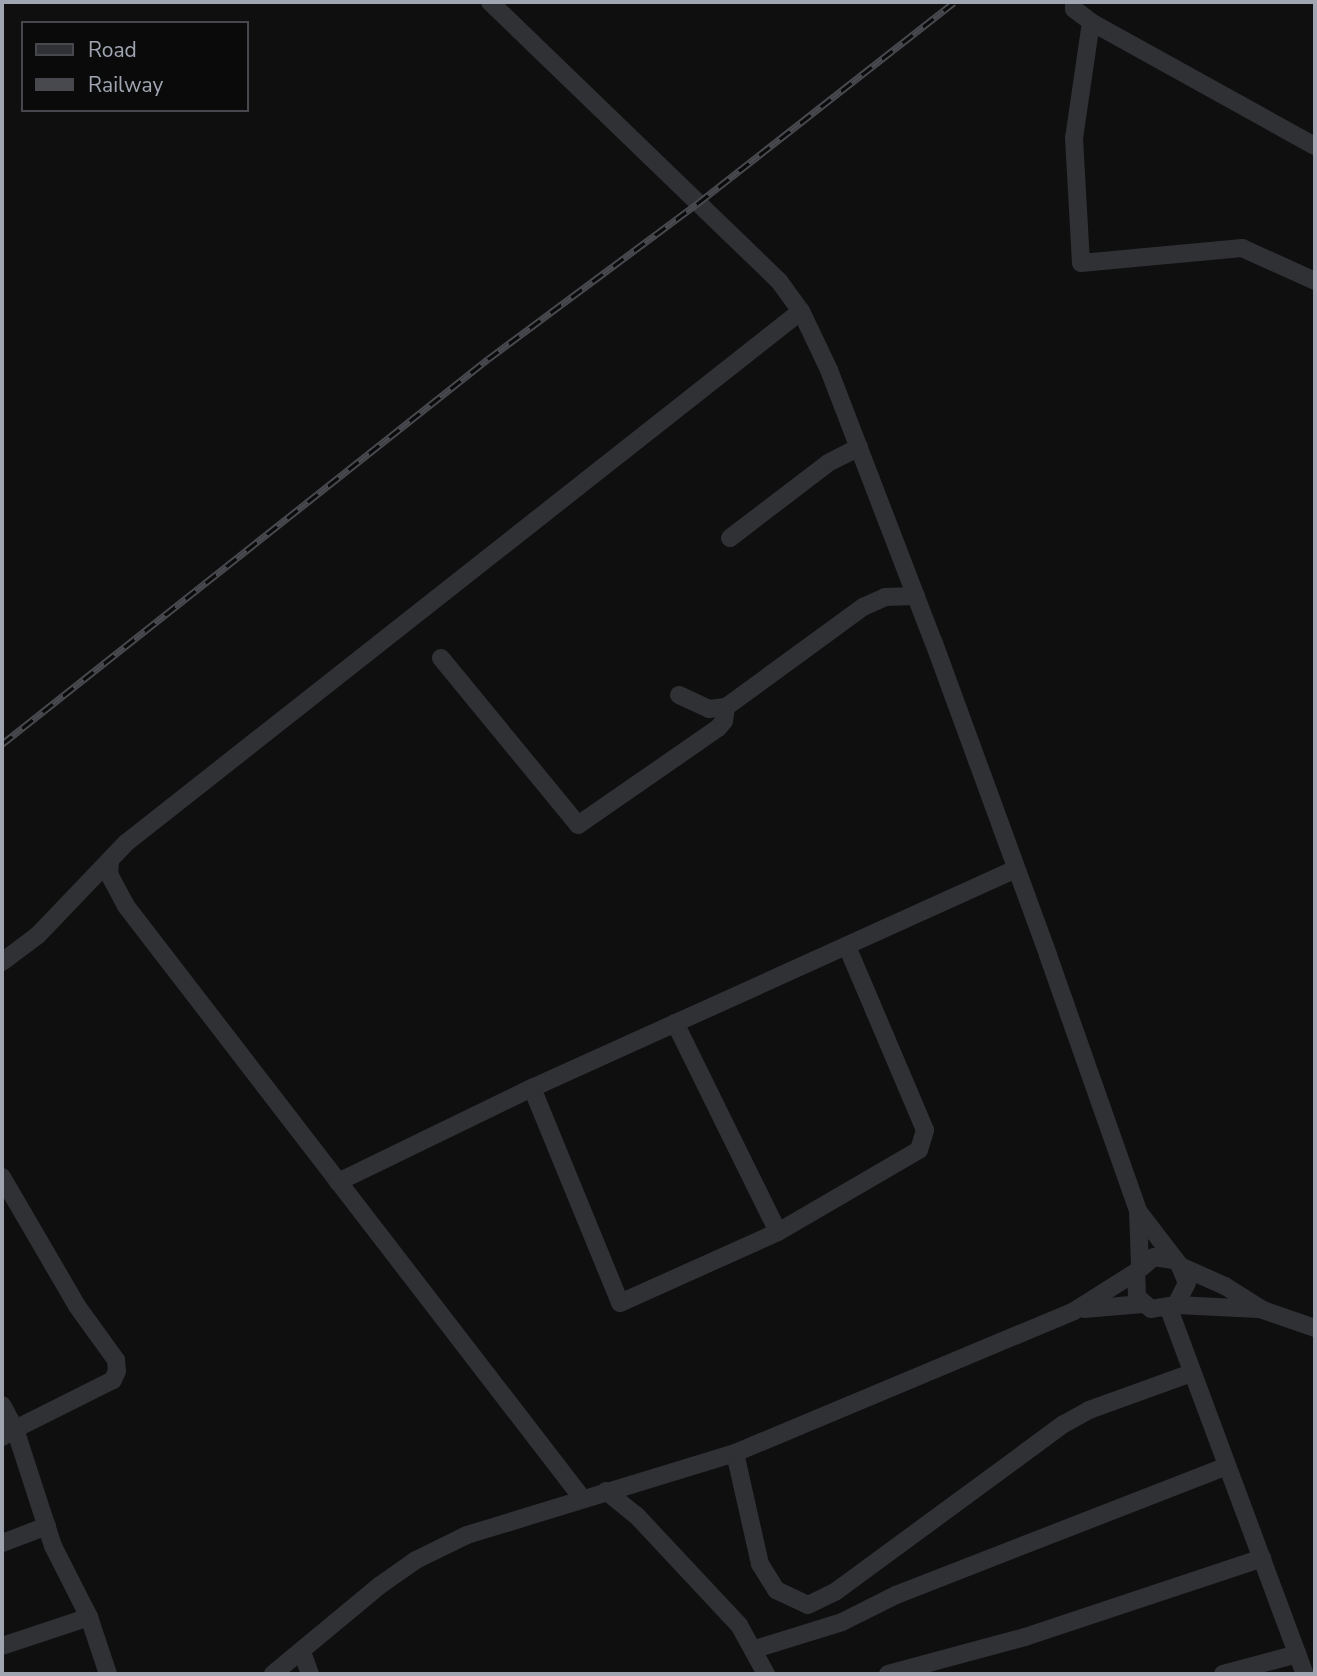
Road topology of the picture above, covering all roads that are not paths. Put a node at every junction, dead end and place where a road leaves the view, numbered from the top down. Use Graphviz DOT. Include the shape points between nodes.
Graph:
graph roads {
  1 [pos="490,2"];
  2 [pos="1074,2"];
  3 [pos="1091,22"];
  4 [pos="1315,146"];
  5 [pos="1315,281"];
  6 [pos="801,310"];
  7 [pos="859,447"];
  8 [pos="730,538"];
  9 [pos="916,596"];
  10 [pos="441,658"];
  11 [pos="679,695"];
  12 [pos="726,707"];
  13 [pos="110,861"];
  14 [pos="1016,869"];
  15 [pos="38,936"];
  16 [pos="847,946"];
  17 [pos="2,962"];
  18 [pos="2,978"];
  19 [pos="675,1023"];
  20 [pos="532,1088"];
  21 [pos="2,1177"];
  22 [pos="338,1182"];
  23 [pos="1138,1211"];
  24 [pos="778,1232"];
  25 [pos="1176,1263"];
  26 [pos="1138,1269"];
  27 [pos="1143,1304"];
  28 [pos="1172,1307"];
  29 [pos="1263,1310"];
  30 [pos="1074,1311"];
  31 [pos="1315,1328"];
  32 [pos="1192,1373"];
  33 [pos="2,1405"];
  34 [pos="8,1433"];
  35 [pos="735,1453"];
  36 [pos="1227,1466"];
  37 [pos="606,1491"];
  38 [pos="582,1498"];
  39 [pos="47,1526"];
  40 [pos="2,1543"];
  41 [pos="1262,1558"];
  42 [pos="89,1617"];
  43 [pos="2,1646"];
  44 [pos="755,1649"];
  45 [pos="302,1653"];
  46 [pos="1297,1654"];
  47 [pos="108,1674"];
  48 [pos="272,1674"];
  49 [pos="310,1674"];
  50 [pos="766,1674"];
  51 [pos="888,1674"];
  52 [pos="1223,1674"];
  53 [pos="1305,1674"];
  1 -- 6 [label="street" via="779,281"];
  2 -- 3 [label="street" via="1074,9"];
  3 -- 4 [label="street"];
  3 -- 5 [label="street" via="1074,138 1081,263 1242,248"];
  6 -- 7 [label="street"];
  6 -- 13 [label="street" via="126,843"];
  7 -- 8 [label="street" via="828,463"];
  7 -- 9 [label="street"];
  9 -- 12 [label="street" via="885,597 863,607"];
  9 -- 14 [label="street"];
  10 -- 12 [label="street" via="578,825 718,729"];
  11 -- 12 [label="street" via="709,709"];
  13 -- 15 [label="street"];
  13 -- 22 [label="street" via="109,874 126,905"];
  14 -- 16 [label="street"];
  14 -- 23 [label="street"];
  15 -- 17 [label="street"];
  15 -- 18 [label="street"];
  16 -- 19 [label="street"];
  16 -- 24 [label="street" via="925,1130 919,1150"];
  19 -- 20 [label="street"];
  19 -- 24 [label="street"];
  20 -- 22 [label="street"];
  20 -- 24 [label="street" via="620,1303"];
  21 -- 34 [label="street" via="77,1307 116,1360 117,1371 113,1380"];
  22 -- 38 [label="street"];
  23 -- 25 [label="street"];
  23 -- 26 [label="street"];
  25 -- 26 [label="street" via="1154,1257"];
  25 -- 28 [label="street" via="1187,1283"];
  25 -- 29 [label="street"];
  26 -- 27 [label="street" via="1133,1289"];
  26 -- 30 [label="street"];
  27 -- 28 [label="street"];
  27 -- 30 [label="street"];
  28 -- 29 [label="street"];
  28 -- 32 [label="street"];
  29 -- 31 [label="street"];
  30 -- 35 [label="street"];
  32 -- 35 [label="street" via="1064,1423 835,1592 808,1605 776,1590 760,1563"];
  32 -- 36 [label="street"];
  33 -- 34 [label="street"];
  34 -- 39 [label="street"];
  35 -- 37 [label="street"];
  36 -- 41 [label="street"];
  36 -- 44 [label="street" via="896,1595 842,1622"];
  37 -- 38 [label="street"];
  37 -- 44 [label="street" via="636,1516 739,1625"];
  38 -- 45 [label="street" via="467,1535 416,1560"];
  39 -- 40 [label="street"];
  39 -- 42 [label="street"];
  41 -- 46 [label="street"];
  41 -- 51 [label="street" via="1025,1637"];
  42 -- 43 [label="street"];
  42 -- 47 [label="street"];
  44 -- 50 [label="street"];
  45 -- 48 [label="street"];
  45 -- 49 [label="street"];
  46 -- 52 [label="street"];
  46 -- 53 [label="street"];
}
